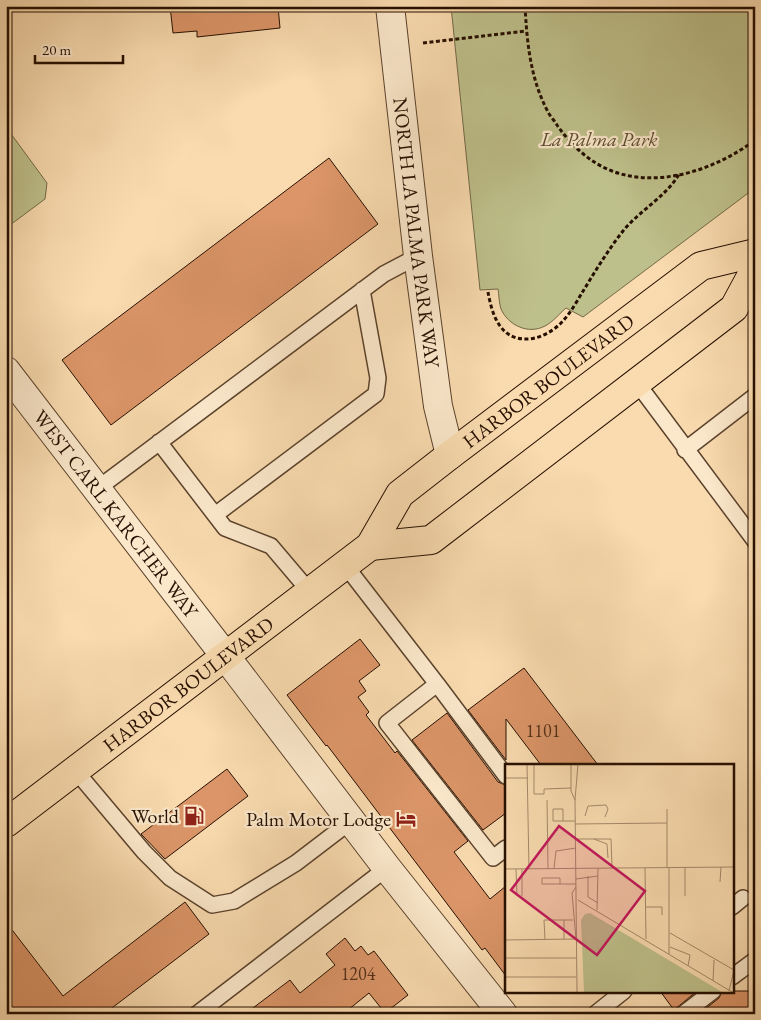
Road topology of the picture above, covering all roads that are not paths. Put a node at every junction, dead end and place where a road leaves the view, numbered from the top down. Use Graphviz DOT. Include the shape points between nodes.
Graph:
graph roads {
  1 [pos="390,6"];
  2 [pos="755,253"];
  3 [pos="418,256"];
  4 [pos="755,269"];
  5 [pos="362,290"];
  6 [pos="10,383"];
  7 [pos="637,383"];
  8 [pos="755,396"];
  9 [pos="159,442"];
  10 [pos="685,450"];
  11 [pos="450,456"];
  12 [pos="97,489"];
  13 [pos="215,515"];
  14 [pos="755,541"];
  15 [pos="370,546"];
  16 [pos="345,565"];
  17 [pos="310,592"];
  18 [pos="226,657"];
  19 [pos="437,684"];
  20 [pos="75,770"];
  21 [pos="505,775"];
  22 [pos="351,820"];
  23 [pos="7,822"];
  24 [pos="505,849"];
  25 [pos="387,868"];
  26 [pos="755,960"];
  27 [pos="734,976"];
  28 [pos="623,992"];
  29 [pos="712,992"];
  30 [pos="496,1012"];
  31 [pos="197,1014"];
  32 [pos="595,1014"];
  33 [pos="683,1014"];
  1 -- 3 [label="street, NORTH LA PALMA PARK WAY"];
  2 -- 11 [label="main road, HARBOR BOULEVARD" via="701,266"];
  3 -- 5 [label="lane"];
  3 -- 11 [label="street, NORTH LA PALMA PARK WAY" via="438,406"];
  4 -- 7 [label="main road" via="734,308"];
  5 -- 9 [label="lane"];
  5 -- 13 [label="lane" via="378,378 376,394"];
  6 -- 12 [label="street, WEST CARL KARCHER WAY"];
  7 -- 10 [label="lane"];
  7 -- 15 [label="main road" via="431,540"];
  8 -- 10 [label="lane"];
  9 -- 12 [label="lane"];
  9 -- 13 [label="lane"];
  10 -- 14 [label="lane"];
  11 -- 15 [label="main road, HARBOR BOULEVARD" via="400,494"];
  12 -- 18 [label="street, WEST CARL KARCHER WAY"];
  13 -- 17 [label="lane" via="225,528 271,546"];
  15 -- 16 [label="main road, HARBOR BOULEVARD"];
  16 -- 17 [label="main road, HARBOR BOULEVARD"];
  16 -- 19 [label="lane"];
  17 -- 18 [label="main road, HARBOR BOULEVARD"];
  18 -- 20 [label="main road, HARBOR BOULEVARD"];
  18 -- 22 [label="street, WEST CARL KARCHER WAY"];
  19 -- 21 [label="lane"];
  19 -- 24 [label="lane" via="388,723 493,858"];
  20 -- 22 [label="lane" via="170,878 212,905 234,901 249,892 296,863"];
  20 -- 23 [label="main road, HARBOR BOULEVARD"];
  22 -- 25 [label="street, WEST CARL KARCHER WAY"];
  25 -- 30 [label="street, WEST CARL KARCHER WAY"];
  25 -- 31 [label="lane"];
  26 -- 27 [label="lane"];
  28 -- 32 [label="lane"];
  29 -- 33 [label="lane"];
}
